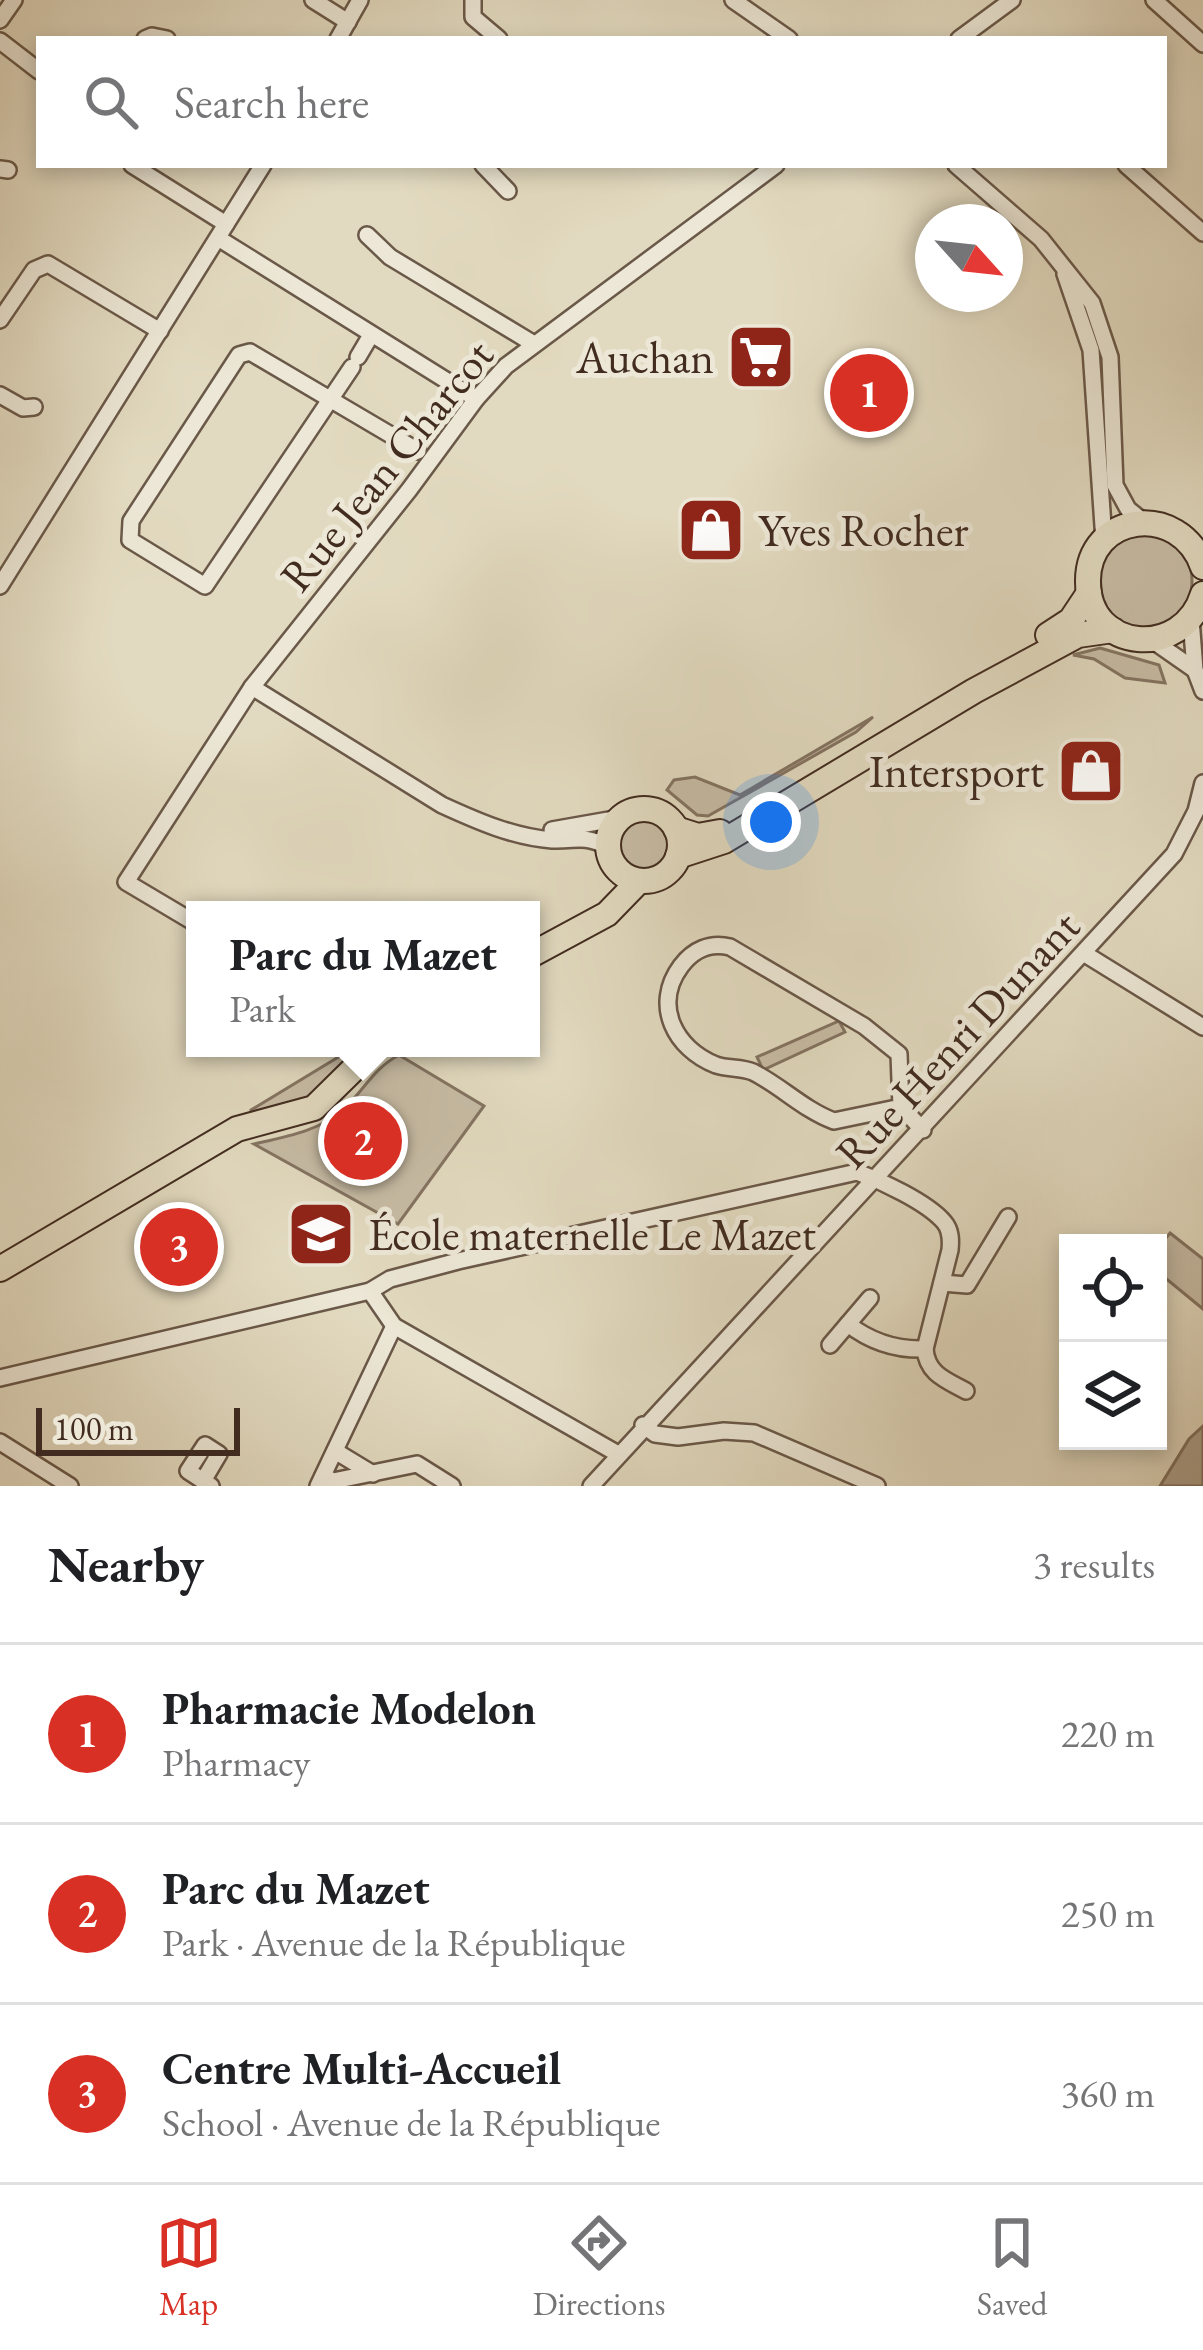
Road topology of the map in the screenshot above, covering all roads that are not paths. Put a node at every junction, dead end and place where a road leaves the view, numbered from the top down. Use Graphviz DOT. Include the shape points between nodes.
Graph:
graph roads {
  1 [pos="14,0"];
  2 [pos="313,0"];
  3 [pos="360,0"];
  4 [pos="473,0"];
  5 [pos="733,0"];
  6 [pos="1012,0"];
  7 [pos="1154,0"];
  8 [pos="0,20"];
  9 [pos="342,34"];
  10 [pos="495,36"];
  11 [pos="785,36"];
  12 [pos="963,36"];
  13 [pos="0,40"];
  14 [pos="1203,44"];
  15 [pos="36,68"];
  16 [pos="135,168"];
  17 [pos="261,168"];
  18 [pos="486,168"];
  19 [pos="772,168"];
  20 [pos="960,168"];
  21 [pos="1129,168"];
  22 [pos="508,190"];
  23 [pos="222,231"];
  24 [pos="1203,233"];
  25 [pos="367,235"];
  26 [pos="1062,265"];
  27 [pos="1,317"];
  28 [pos="160,331"];
  29 [pos="371,335"];
  30 [pos="534,344"];
  31 [pos="0,395"];
  32 [pos="476,399"];
  33 [pos="331,402"];
  34 [pos="34,407"];
  35 [pos="418,451"];
  36 [pos="1144,523"];
  37 [pos="1193,534"];
  38 [pos="1104,541"];
  39 [pos="1203,567"];
  40 [pos="0,586"];
  41 [pos="1089,593"];
  42 [pos="1203,594"];
  43 [pos="1191,619"];
  44 [pos="1113,630"];
  45 [pos="1152,640"];
  46 [pos="1195,670"];
  47 [pos="252,687"];
  48 [pos="1203,691"];
  49 [pos="1203,783"];
  50 [pos="620,818"];
  51 [pos="676,829"];
  52 [pos="532,834"];
  53 [pos="610,855"];
  54 [pos="678,856"];
  55 [pos="639,881"];
  56 [pos="186,918"];
  57 [pos="567,934"];
  58 [pos="540,950"];
  59 [pos="1085,954"];
  60 [pos="1203,1027"];
  61 [pos="366,1057"];
  62 [pos="901,1107"];
  63 [pos="923,1130"];
  64 [pos="875,1178"];
  65 [pos="1008,1217"];
  66 [pos="0,1269"];
  67 [pos="942,1283"];
  68 [pos="370,1291"];
  69 [pos="870,1298"];
  70 [pos="848,1324"];
  71 [pos="394,1326"];
  72 [pos="830,1345"];
  73 [pos="925,1349"];
  74 [pos="0,1378"];
  75 [pos="966,1391"];
  76 [pos="644,1425"];
  77 [pos="0,1442"];
  78 [pos="335,1451"];
  79 [pos="617,1454"];
  80 [pos="373,1474"];
  81 [pos="321,1481"];
  82 [pos="70,1486"];
  83 [pos="452,1486"];
  84 [pos="591,1486"];
  85 [pos="877,1486"];
  1 -- 8 [label="street"];
  2 -- 9 [label="street"];
  3 -- 9 [label="street"];
  4 -- 10 [label="street" via="473,17"];
  5 -- 11 [label="street"];
  6 -- 12 [label="street"];
  7 -- 14 [label="street"];
  13 -- 15 [label="street"];
  16 -- 23 [label="street"];
  17 -- 23 [label="street"];
  18 -- 22 [label="street"];
  19 -- 30 [label="street, Rue Jean Charcot"];
  20 -- 26 [label="street"];
  21 -- 24 [label="street"];
  23 -- 28 [label="street"];
  23 -- 29 [label="street"];
  25 -- 30 [label="street"];
  26 -- 36 [label="street" via="1102,326 1115,485"];
  26 -- 38 [label="street" via="1091,350"];
  27 -- 28 [label="street" via="34,270 48,264"];
  28 -- 40 [label="street"];
  29 -- 32 [label="street"];
  29 -- 33 [label="street"];
  30 -- 32 [label="street, Rue Jean Charcot"];
  31 -- 34 [label="street"];
  32 -- 47 [label="street, Rue Jean Charcot"];
  33 -- 33 [label="street" via="250,352 239,355 131,521 130,540 205,586"];
  33 -- 35 [label="street"];
  36 -- 37 [label="main road"];
  36 -- 38 [label="main road"];
  37 -- 39 [label="main road"];
  38 -- 41 [label="main road" via="1091,560"];
  41 -- 44 [label="main road"];
  41 -- 51 [label="main road" via="1071,620 744,819 710,836"];
  42 -- 43 [label="main road"];
  43 -- 45 [label="main road"];
  43 -- 46 [label="street"];
  44 -- 45 [label="main road"];
  44 -- 54 [label="main road" via="1078,635 724,841"];
  45 -- 46 [label="street"];
  46 -- 48 [label="street"];
  47 -- 52 [label="street" via="442,805 496,829"];
  47 -- 56 [label="street, Rue Jean Charcot" via="126,882"];
  49 -- 59 [label="street, Rue Henri Dunant" via="1174,854"];
  50 -- 51 [label="main road" via="649,809"];
  50 -- 52 [label="street"];
  50 -- 53 [label="main road" via="610,831"];
  51 -- 54 [label="main road"];
  52 -- 53 [label="street" via="583,836"];
  53 -- 55 [label="main road"];
  53 -- 57 [label="main road" via="605,900"];
  54 -- 55 [label="main road" via="660,878"];
  55 -- 57 [label="main road" via="607,914"];
  57 -- 58 [label="main road"];
  59 -- 60 [label="street" via="1152,987"];
  59 -- 63 [label="street, Rue Henri Dunant"];
  61 -- 66 [label="main road" via="314,1108 237,1130"];
  62 -- 62 [label="street" via="899,1054 844,1014 722,945 700,950 677,972 670,1020 696,1054 748,1070 834,1121"];
  62 -- 63 [label="street"];
  63 -- 64 [label="street, Rue Henri Dunant"];
  64 -- 67 [label="street" via="944,1221 951,1234"];
  64 -- 68 [label="street" via="845,1172 458,1261"];
  64 -- 76 [label="street, Rue Henri Dunant"];
  65 -- 67 [label="street" via="967,1286"];
  67 -- 73 [label="street"];
  68 -- 71 [label="street"];
  68 -- 74 [label="street"];
  69 -- 70 [label="street"];
  70 -- 72 [label="street"];
  70 -- 73 [label="street" via="866,1338"];
  71 -- 78 [label="street"];
  71 -- 79 [label="street"];
  73 -- 75 [label="street" via="926,1364"];
  76 -- 79 [label="street, Rue Henri Dunant"];
  76 -- 85 [label="street" via="678,1437 754,1433"];
  77 -- 82 [label="street"];
  78 -- 80 [label="street"];
  78 -- 81 [label="street"];
  79 -- 84 [label="street, Rue Henri Dunant"];
  80 -- 81 [label="street"];
  80 -- 83 [label="street" via="417,1464"];
}
